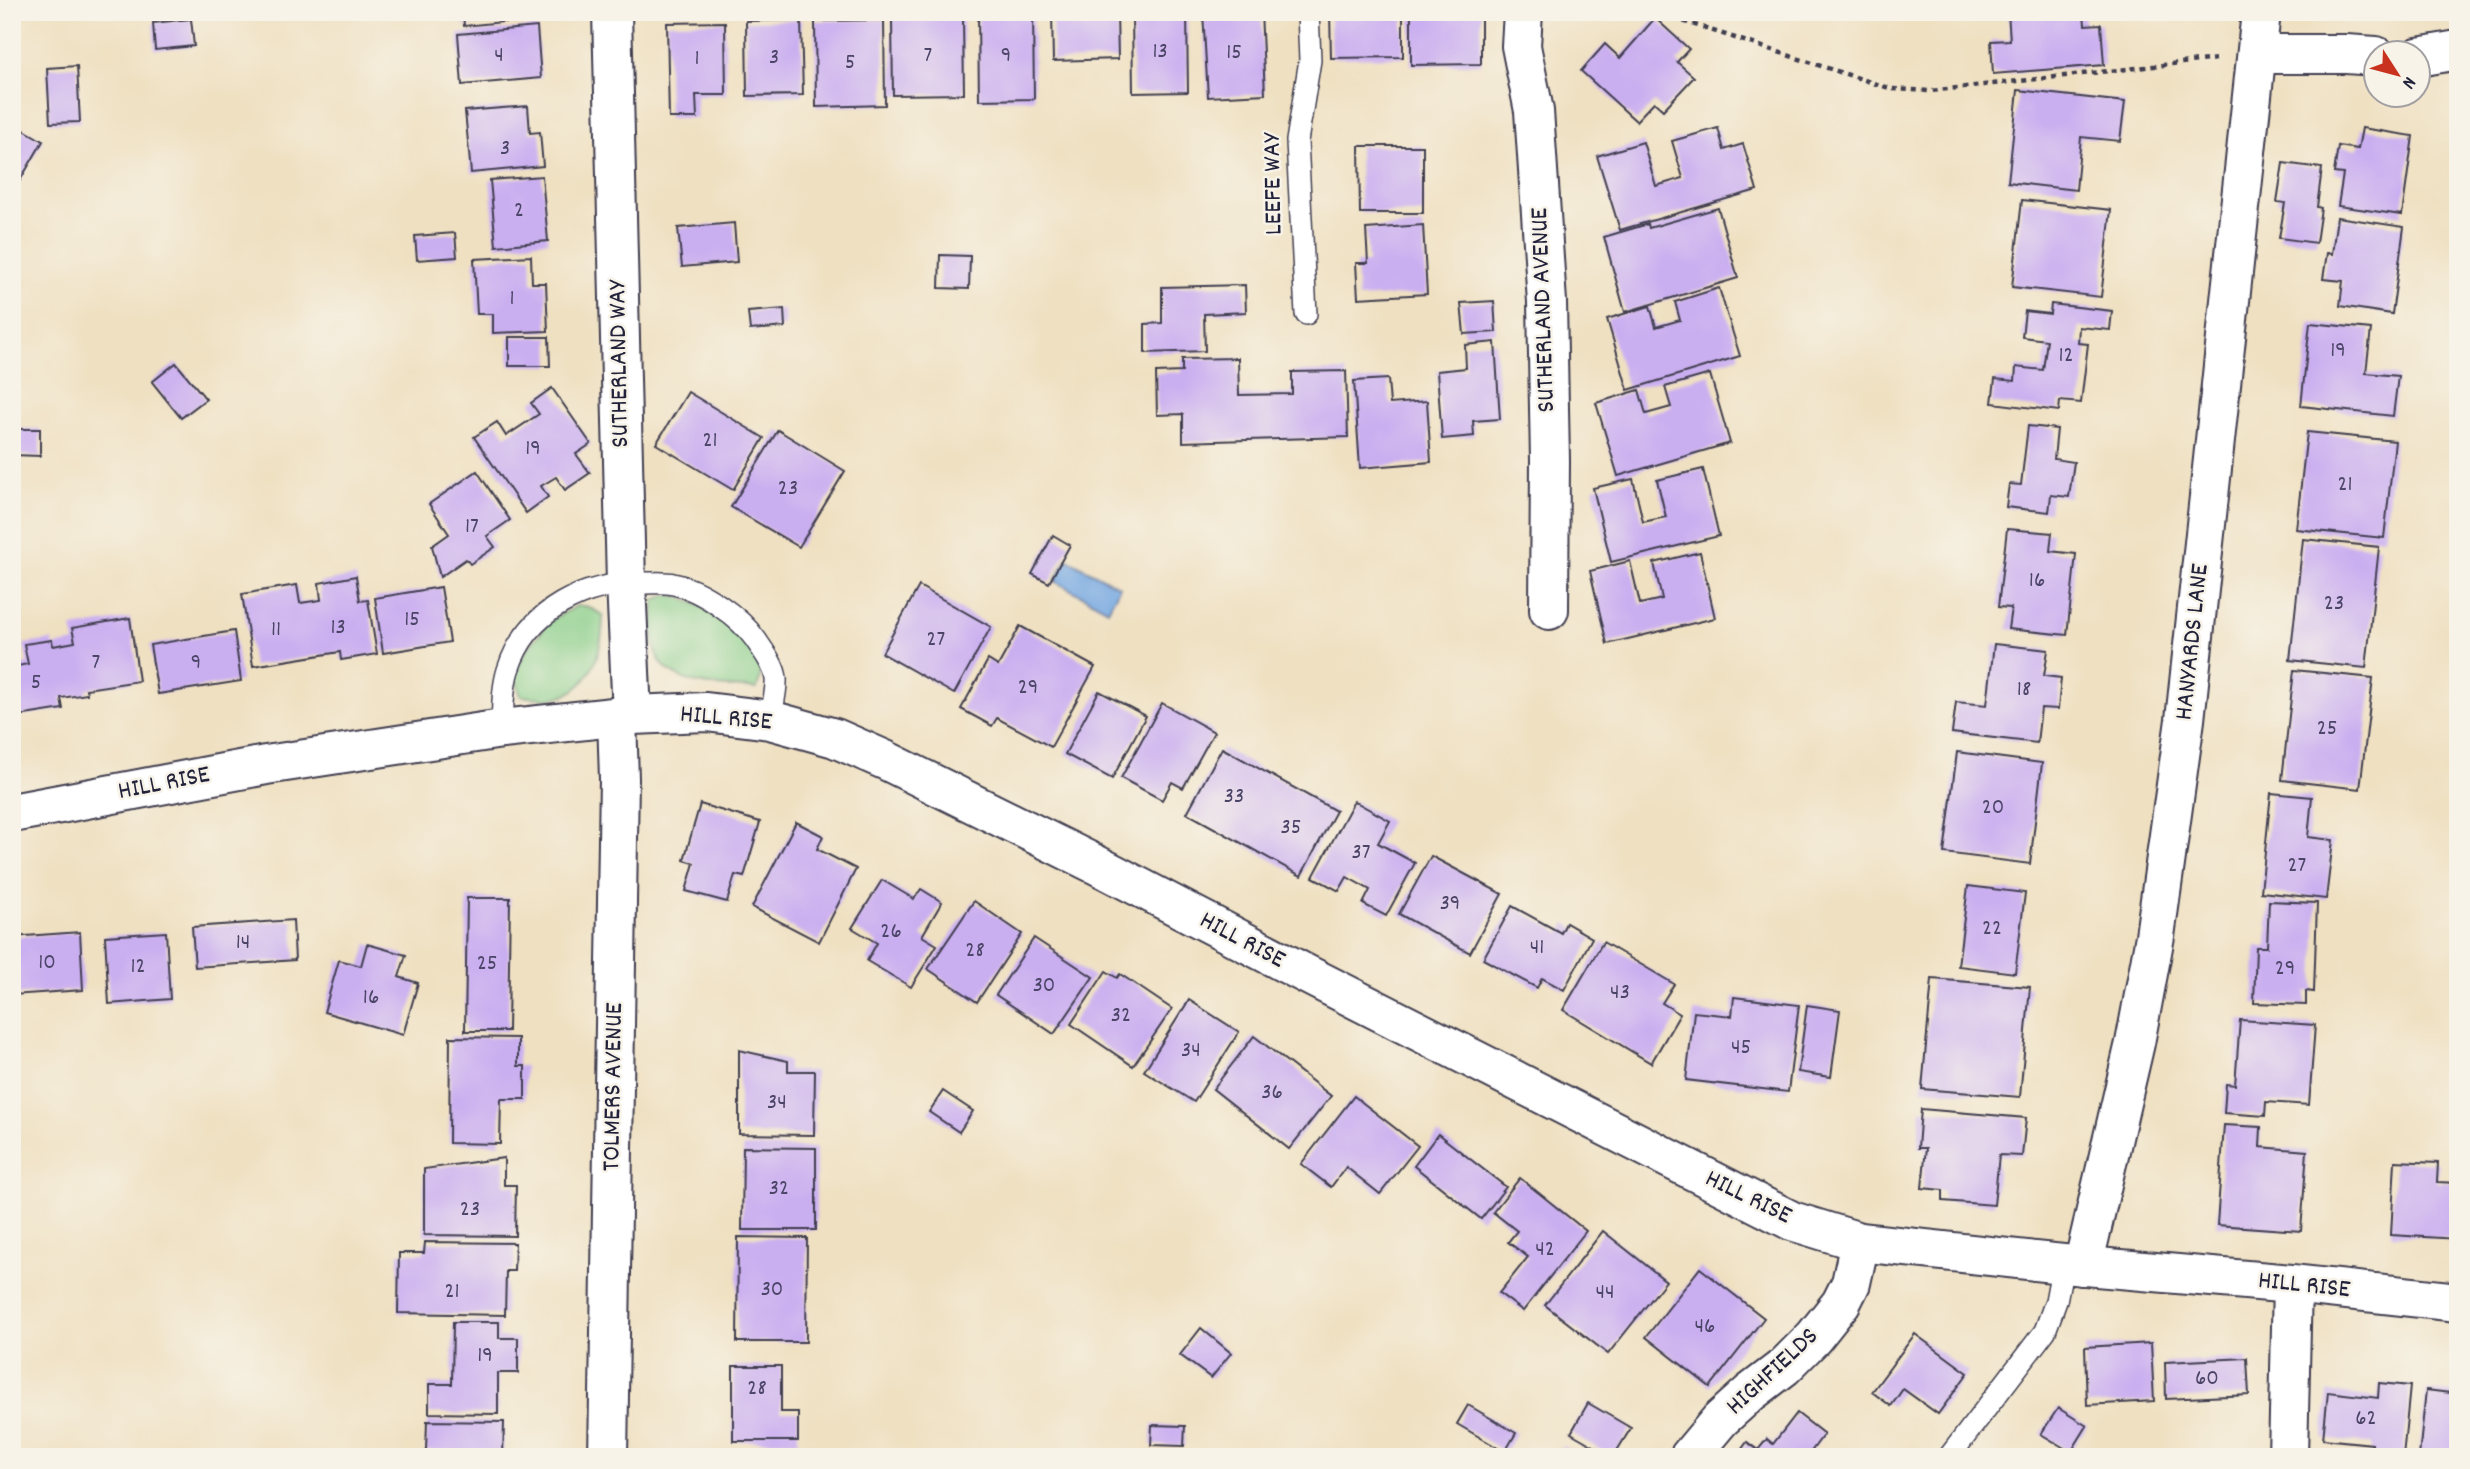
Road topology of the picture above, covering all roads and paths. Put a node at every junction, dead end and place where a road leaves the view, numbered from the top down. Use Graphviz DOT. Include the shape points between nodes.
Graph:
graph roads {
  1 [pos="612,12"];
  2 [pos="1308,12"];
  3 [pos="1523,12"];
  4 [pos="1655,12"];
  5 [pos="2261,12"];
  6 [pos="2458,50"];
  7 [pos="2258,54"];
  8 [pos="2432,54"];
  9 [pos="2362,55"];
  10 [pos="1306,314"];
  11 [pos="626,583"];
  12 [pos="1549,610"];
  13 [pos="624,716"];
  14 [pos="771,720"];
  15 [pos="502,729"];
  16 [pos="12,813"];
  17 [pos="1860,1242"];
  18 [pos="2073,1265"];
  19 [pos="2292,1284"];
  20 [pos="2458,1302"];
  21 [pos="608,1457"];
  22 [pos="1689,1457"];
  23 [pos="1949,1457"];
  24 [pos="2288,1457"];
  1 -- 11 [label="street, SUTHERLAND WAY"];
  2 -- 10 [label="lane, LEEFE WAY" via="1310,60 1297,141"];
  3 -- 12 [label="street, SUTHERLAND AVENUE" via="1521,46 1534,111 1547,302"];
  4 -- 7 [label="path" via="1892,89 1930,91"];
  5 -- 7 [label="street, HANYARDS LANE"];
  6 -- 8 [label="street"];
  7 -- 9 [label="street"];
  7 -- 18 [label="street, HANYARDS LANE" via="2185,720 2155,936 2135,1043"];
  11 -- 13 [label="street, SUTHERLAND WAY"];
  11 -- 14 [label="lane" via="673,584 732,614 751,633 776,678"];
  11 -- 15 [label="lane" via="586,590 536,621 507,671"];
  13 -- 14 [label="street, HILL RISE" via="706,712"];
  13 -- 15 [label="street, HILL RISE"];
  13 -- 21 [label="street, TOLMERS AVENUE" via="619,779"];
  14 -- 17 [label="street, HILL RISE" via="835,738 885,760 1792,1221"];
  15 -- 16 [label="street, HILL RISE" via="267,765"];
  17 -- 18 [label="street, HILL RISE"];
  17 -- 22 [label="street, HIGHFIELDS" via="1851,1283 1814,1337 1720,1420"];
  18 -- 19 [label="street, HILL RISE"];
  18 -- 23 [label="lane" via="2045,1331"];
  19 -- 20 [label="street, HILL RISE"];
  19 -- 24 [label="street"];
}
